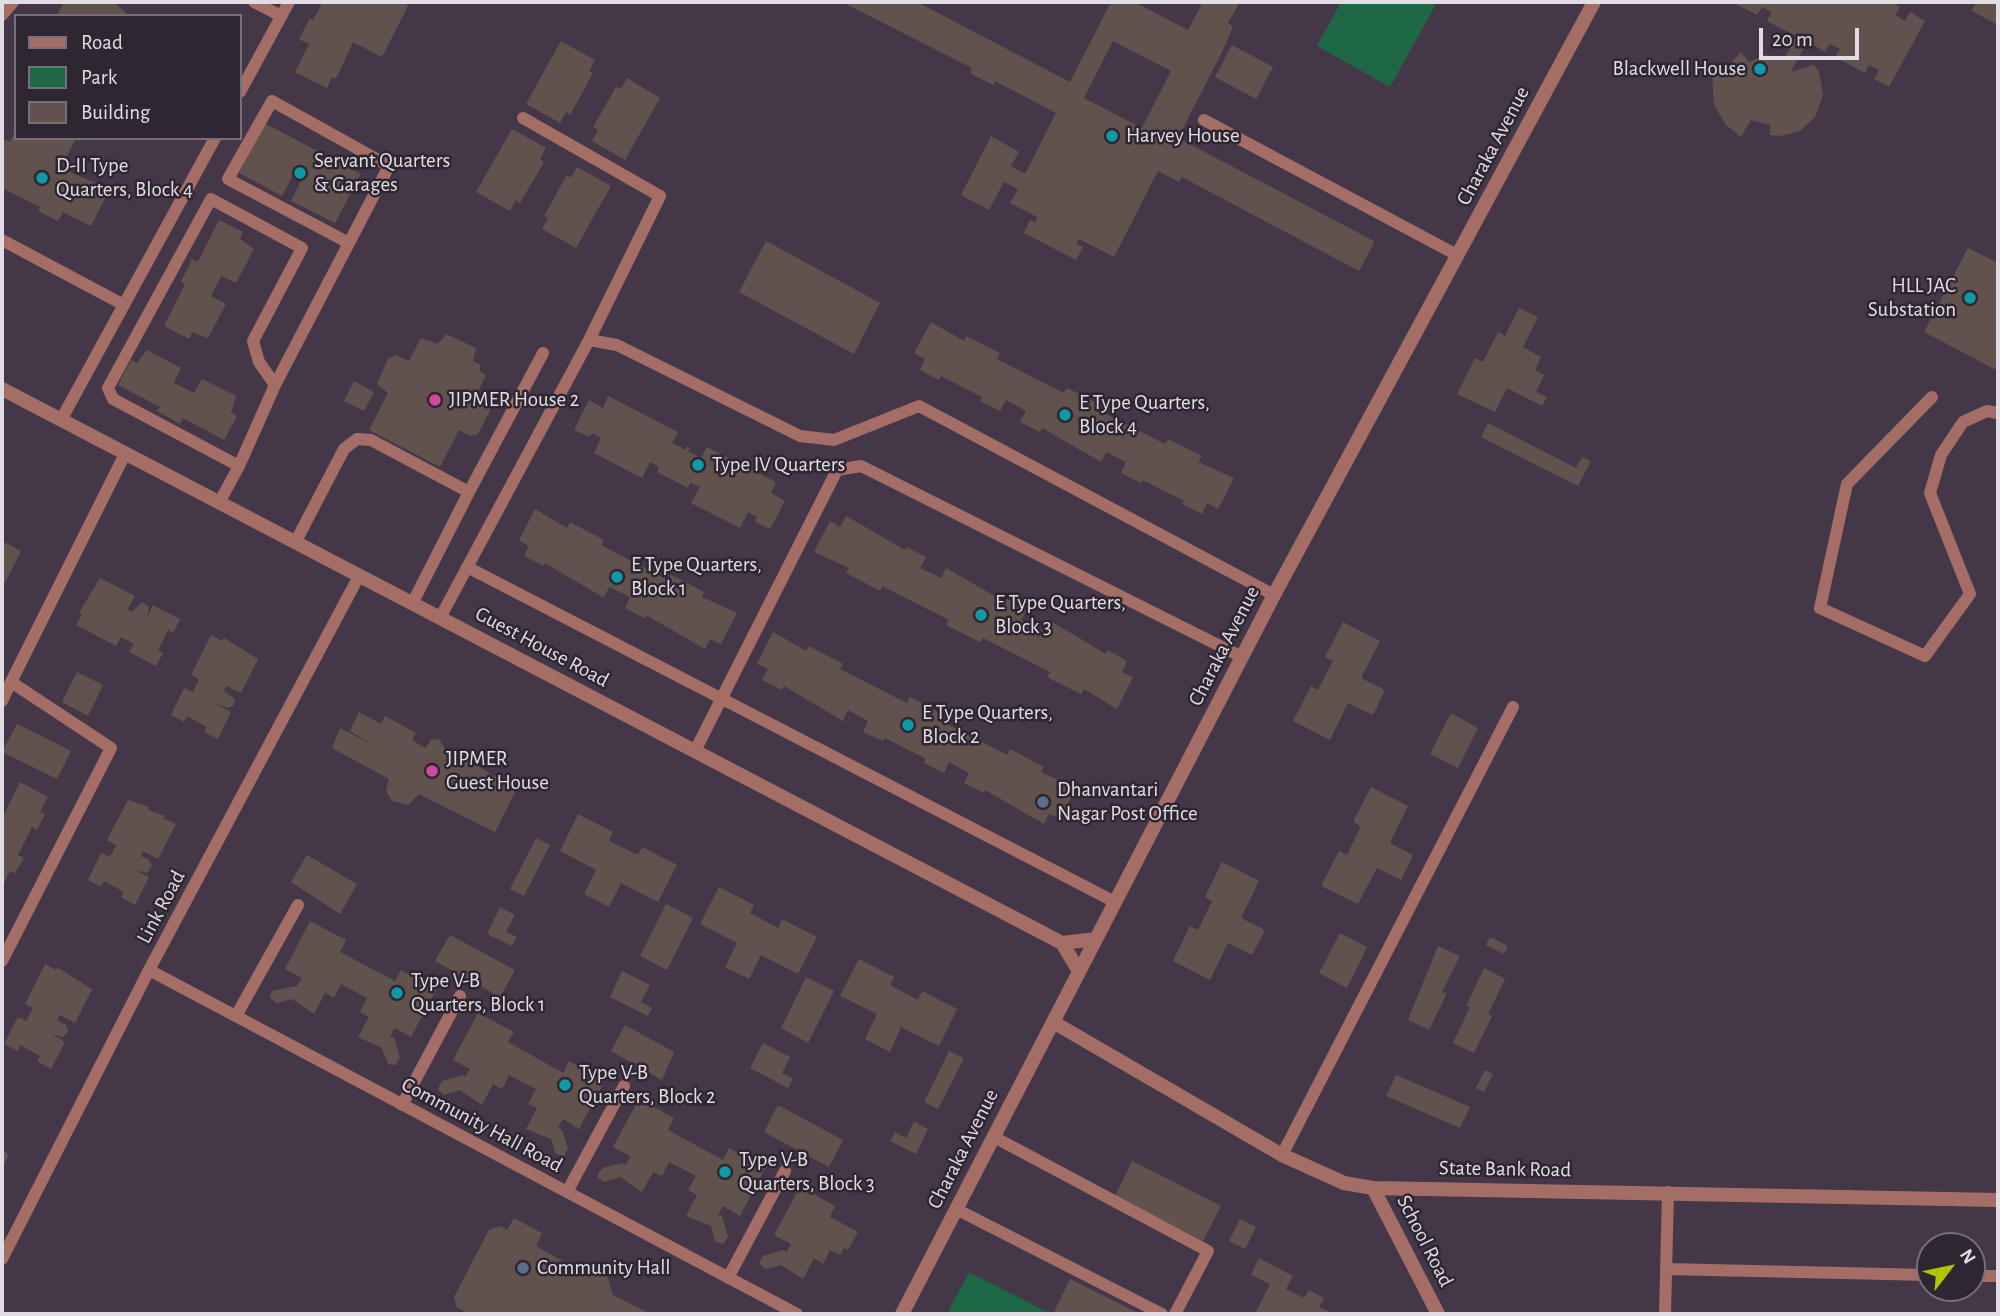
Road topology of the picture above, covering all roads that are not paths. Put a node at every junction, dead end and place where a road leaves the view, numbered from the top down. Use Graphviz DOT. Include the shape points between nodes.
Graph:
graph roads {
  1 [pos="13,2"];
  2 [pos="254,2"];
  3 [pos="289,2"];
  4 [pos="1594,2"];
  5 [pos="2,15"];
  6 [pos="281,16"];
  7 [pos="242,88"];
  8 [pos="523,118"];
  9 [pos="1204,120"];
  10 [pos="214,140"];
  11 [pos="2,240"];
  12 [pos="349,243"];
  13 [pos="1457,255"];
  14 [pos="124,304"];
  15 [pos="589,340"];
  16 [pos="543,353"];
  17 [pos="275,385"];
  18 [pos="2,389"];
  19 [pos="1932,397"];
  20 [pos="1998,413"];
  21 [pos="61,420"];
  22 [pos="125,454"];
  23 [pos="239,466"];
  24 [pos="469,492"];
  25 [pos="219,503"];
  26 [pos="295,542"];
  27 [pos="467,567"];
  28 [pos="359,576"];
  29 [pos="1275,595"];
  30 [pos="412,604"];
  31 [pos="440,618"];
  32 [pos="1242,657"];
  33 [pos="11,682"];
  34 [pos="721,699"];
  35 [pos="2,701"];
  36 [pos="1513,707"];
  37 [pos="695,751"];
  38 [pos="1115,902"];
  39 [pos="298,905"];
  40 [pos="1096,939"];
  41 [pos="1062,943"];
  42 [pos="2,961"];
  43 [pos="149,970"];
  44 [pos="1079,971"];
  45 [pos="460,996"];
  46 [pos="236,1016"];
  47 [pos="1054,1022"];
  48 [pos="624,1086"];
  49 [pos="402,1105"];
  50 [pos="994,1137"];
  51 [pos="1282,1155"];
  52 [pos="785,1171"];
  53 [pos="1373,1188"];
  54 [pos="567,1192"];
  55 [pos="1668,1192"];
  56 [pos="1998,1199"];
  57 [pos="956,1209"];
  58 [pos="2,1258"];
  59 [pos="1666,1269"];
  60 [pos="1916,1275"];
  61 [pos="728,1278"];
  62 [pos="797,1314"];
  63 [pos="902,1314"];
  64 [pos="1162,1314"];
  65 [pos="1175,1314"];
  66 [pos="1438,1314"];
  67 [pos="1665,1314"];
  1 -- 5 [label="lane"];
  2 -- 6 [label="lane"];
  3 -- 6 [label="lane"];
  4 -- 13 [label="street, Charaka Avenue"];
  6 -- 7 [label="lane"];
  8 -- 15 [label="lane" via="660,196"];
  9 -- 13 [label="lane"];
  10 -- 14 [label="lane"];
  11 -- 14 [label="lane"];
  12 -- 12 [label="lane" via="228,179 272,101 388,166"];
  12 -- 17 [label="lane"];
  13 -- 29 [label="street, Charaka Avenue"];
  14 -- 21 [label="lane"];
  15 -- 27 [label="lane"];
  15 -- 29 [label="lane" via="617,345 800,436 834,440 919,406"];
  16 -- 24 [label="lane"];
  17 -- 23 [label="lane"];
  17 -- 23 [label="lane" via="259,362 253,341 302,248 211,199 108,387 113,399"];
  18 -- 21 [label="street, Guest House Road"];
  19 -- 20 [label="lane" via="1847,484 1820,608 1925,656 1970,594 1930,493 1941,455 1963,422 1987,411"];
  21 -- 22 [label="street, Guest House Road"];
  22 -- 25 [label="street, Guest House Road"];
  22 -- 33 [label="lane"];
  23 -- 25 [label="lane"];
  24 -- 26 [label="lane" via="372,440 357,439 344,449"];
  24 -- 30 [label="lane"];
  25 -- 26 [label="street, Guest House Road"];
  26 -- 28 [label="street, Guest House Road"];
  27 -- 31 [label="lane"];
  27 -- 34 [label="lane"];
  28 -- 30 [label="street, Guest House Road"];
  28 -- 43 [label="lane, Link Road"];
  29 -- 32 [label="street, Charaka Avenue"];
  30 -- 31 [label="street, Guest House Road"];
  31 -- 37 [label="street, Guest House Road"];
  32 -- 34 [label="lane" via="862,466 837,470"];
  32 -- 38 [label="street, Charaka Avenue"];
  33 -- 35 [label="lane"];
  33 -- 42 [label="lane" via="111,748"];
  34 -- 37 [label="lane"];
  34 -- 38 [label="lane"];
  36 -- 51 [label="lane"];
  37 -- 41 [label="street, Guest House Road"];
  38 -- 40 [label="street, Charaka Avenue"];
  39 -- 46 [label="lane"];
  40 -- 41 [label="street"];
  40 -- 44 [label="street, Charaka Avenue"];
  41 -- 44 [label="street"];
  43 -- 46 [label="lane, Community Hall Road"];
  43 -- 58 [label="lane, Link Road"];
  44 -- 47 [label="street, Charaka Avenue"];
  45 -- 49 [label="lane"];
  46 -- 49 [label="lane, Community Hall Road"];
  47 -- 50 [label="street, Charaka Avenue"];
  47 -- 51 [label="street, State Bank Road"];
  48 -- 54 [label="lane"];
  49 -- 54 [label="lane, Community Hall Road"];
  50 -- 57 [label="street, Charaka Avenue"];
  50 -- 65 [label="lane" via="1208,1251"];
  51 -- 53 [label="street, State Bank Road" via="1326,1176"];
  52 -- 61 [label="lane"];
  53 -- 55 [label="street, State Bank Road"];
  53 -- 66 [label="street, School Road"];
  54 -- 61 [label="lane, Community Hall Road"];
  55 -- 56 [label="street, State Bank Road"];
  55 -- 59 [label="lane"];
  57 -- 63 [label="street, Charaka Avenue"];
  57 -- 64 [label="lane"];
  59 -- 60 [label="lane"];
  59 -- 67 [label="lane"];
  61 -- 62 [label="lane, Community Hall Road"];
}
